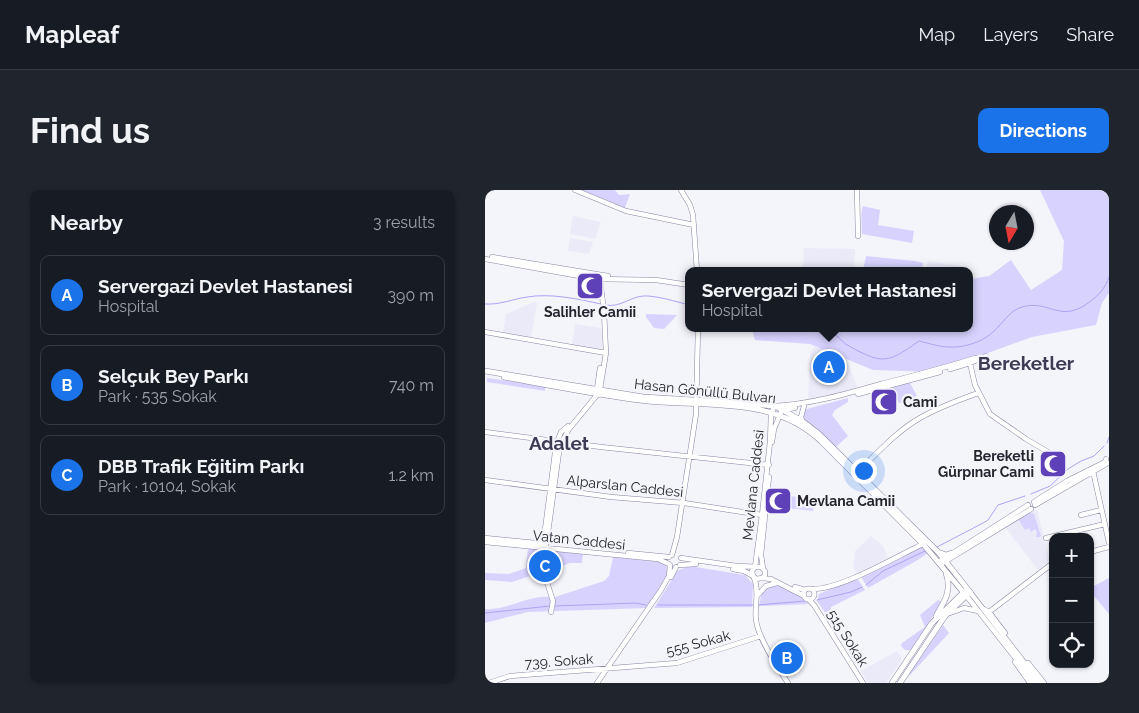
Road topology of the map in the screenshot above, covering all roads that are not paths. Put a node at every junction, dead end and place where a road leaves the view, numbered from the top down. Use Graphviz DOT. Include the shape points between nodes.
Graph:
graph roads {
  1 [pos="575,190"];
  2 [pos="681,190"];
  3 [pos="857,190"];
  4 [pos="694,225"];
  5 [pos="858,236"];
  6 [pos="485,257"];
  7 [pos="697,267"];
  8 [pos="600,279"];
  9 [pos="685,282"];
  10 [pos="685,283"];
  11 [pos="485,332"];
  12 [pos="699,332"];
  13 [pos="604,353"];
  14 [pos="986,356"];
  15 [pos="978,359"];
  16 [pos="970,363"];
  17 [pos="485,372"];
  18 [pos="600,391"];
  19 [pos="588,392"];
  20 [pos="978,393"];
  21 [pos="698,402"];
  22 [pos="775,406"];
  23 [pos="804,406"];
  24 [pos="782,410"];
  25 [pos="771,413"];
  26 [pos="779,415"];
  27 [pos="788,419"];
  28 [pos="802,421"];
  29 [pos="773,429"];
  30 [pos="485,433"];
  31 [pos="564,436"];
  32 [pos="558,443"];
  33 [pos="569,444"];
  34 [pos="690,457"];
  35 [pos="1108,460"];
  36 [pos="768,464"];
  37 [pos="1063,468"];
  38 [pos="1093,471"];
  39 [pos="858,472"];
  40 [pos="485,480"];
  41 [pos="552,490"];
  42 [pos="683,504"];
  43 [pos="1032,505"];
  44 [pos="1101,510"];
  45 [pos="762,515"];
  46 [pos="1081,515"];
  47 [pos="1103,524"];
  48 [pos="1073,531"];
  49 [pos="1046,538"];
  50 [pos="485,540"];
  51 [pos="1109,543"];
  52 [pos="923,544"];
  53 [pos="545,546"];
  54 [pos="1109,547"];
  55 [pos="1094,551"];
  56 [pos="938,552"];
  57 [pos="952,555"];
  58 [pos="671,556"];
  59 [pos="679,556"];
  60 [pos="757,559"];
  61 [pos="942,562"];
  62 [pos="669,565"];
  63 [pos="678,566"];
  64 [pos="1049,566"];
  65 [pos="747,567"];
  66 [pos="755,567"];
  67 [pos="764,569"];
  68 [pos="945,570"];
  69 [pos="953,571"];
  70 [pos="544,573"];
  71 [pos="753,577"];
  72 [pos="762,578"];
  73 [pos="778,583"];
  74 [pos="812,589"];
  75 [pos="822,589"];
  76 [pos="805,590"];
  77 [pos="967,593"];
  78 [pos="814,596"];
  79 [pos="806,598"];
  80 [pos="756,599"];
  81 [pos="814,605"];
  82 [pos="980,609"];
  83 [pos="551,612"];
  84 [pos="989,612"];
  85 [pos="945,616"];
  86 [pos="986,619"];
  87 [pos="932,623"];
  88 [pos="761,636"];
  89 [pos="609,668"];
  90 [pos="489,683"];
  91 [pos="598,683"];
  92 [pos="788,683"];
  93 [pos="863,683"];
  94 [pos="892,683"];
  95 [pos="900,683"];
  96 [pos="1031,683"];
  97 [pos="1035,683"];
  98 [pos="1040,683"];
  99 [pos="1045,683"];
  1 -- 4 [label="street" via="626,211"];
  2 -- 4 [label="street" via="692,210"];
  3 -- 5 [label="street"];
  4 -- 7 [label="street"];
  6 -- 8 [label="street"];
  6 -- 9 [label="street" via="600,275"];
  8 -- 10 [label="street"];
  8 -- 13 [label="street"];
  11 -- 13 [label="street"];
  12 -- 21 [label="street"];
  13 -- 18 [label="street"];
  14 -- 15 [label="street"];
  15 -- 16 [label="street"];
  15 -- 22 [label="street" via="820,400"];
  16 -- 20 [label="street"];
  16 -- 23 [label="street"];
  17 -- 18 [label="main road, Hasan Gönüllü Bulvarı"];
  17 -- 19 [label="main road, Hasan Gönüllü Bulvarı"];
  18 -- 19 [label="main road, Hasan Gönüllü Bulvarı"];
  18 -- 21 [label="main road, Hasan Gönüllü Bulvarı"];
  18 -- 31 [label="street"];
  19 -- 32 [label="street" via="591,398 561,432"];
  20 -- 37 [label="street" via="990,414 1047,452"];
  20 -- 39 [label="street" via="920,418"];
  21 -- 22 [label="main road, Hasan Gönüllü Bulvarı"];
  21 -- 25 [label="main road, Hasan Gönüllü Bulvarı"];
  21 -- 34 [label="street"];
  22 -- 24 [label="main road, Hasan Gönüllü Bulvarı"];
  22 -- 25 [label="street, Mevlana Caddesi"];
  23 -- 24 [label="street"];
  23 -- 28 [label="street"];
  24 -- 26 [label="street, Mevlana Caddesi"];
  24 -- 28 [label="main road, Hasan Gönüllü Bulvarı"];
  25 -- 26 [label="main road, Hasan Gönüllü Bulvarı"];
  25 -- 36 [label="street, Mevlana Caddesi"];
  26 -- 27 [label="main road, Hasan Gönüllü Bulvarı"];
  26 -- 29 [label="street, Mevlana Caddesi"];
  27 -- 29 [label="street" via="779,421"];
  27 -- 52 [label="main road, Hasan Gönüllü Bulvarı" via="814,435"];
  28 -- 39 [label="main road, Hasan Gönüllü Bulvarı" via="816,430"];
  29 -- 36 [label="street, Mevlana Caddesi"];
  30 -- 32 [label="street"];
  31 -- 32 [label="street"];
  31 -- 33 [label="street"];
  32 -- 33 [label="street"];
  32 -- 34 [label="street"];
  32 -- 41 [label="street"];
  33 -- 34 [label="street"];
  34 -- 36 [label="street"];
  34 -- 42 [label="street"];
  35 -- 38 [label="street"];
  35 -- 43 [label="street"];
  36 -- 45 [label="street, Mevlana Caddesi"];
  36 -- 67 [label="street, Mevlana Caddesi" via="761,555"];
  38 -- 43 [label="street"];
  38 -- 44 [label="street"];
  39 -- 56 [label="main road, Hasan Gönüllü Bulvarı"];
  40 -- 41 [label="street, Alparslan Caddesi"];
  41 -- 42 [label="street, Alparslan Caddesi"];
  41 -- 53 [label="street"];
  42 -- 45 [label="street, Alparslan Caddesi"];
  42 -- 58 [label="street"];
  42 -- 59 [label="street" via="677,547"];
  43 -- 57 [label="street"];
  43 -- 57 [label="street"];
  44 -- 46 [label="street"];
  44 -- 47 [label="street"];
  45 -- 60 [label="street, Mevlana Caddesi"];
  47 -- 48 [label="street"];
  47 -- 51 [label="street"];
  48 -- 49 [label="street"];
  50 -- 53 [label="street, Vatan Caddesi"];
  52 -- 61 [label="main road, Hasan Gönüllü Bulvarı"];
  52 -- 75 [label="street" via="858,576"];
  53 -- 58 [label="street, Vatan Caddesi"];
  53 -- 62 [label="street, Vatan Caddesi" via="658,559"];
  54 -- 55 [label="street"];
  56 -- 57 [label="main road"];
  56 -- 61 [label="main road, Hasan Gönüllü Bulvarı"];
  57 -- 61 [label="street"];
  57 -- 69 [label="street"];
  58 -- 59 [label="street, Vatan Caddesi"];
  58 -- 62 [label="street"];
  59 -- 63 [label="street"];
  59 -- 65 [label="street, Vatan Caddesi"];
  60 -- 65 [label="street"];
  60 -- 66 [label="street, Mevlana Caddesi"];
  61 -- 68 [label="main road, Hasan Gönüllü Bulvarı"];
  61 -- 69 [label="main road, Hasan Gönüllü Bulvarı"];
  62 -- 63 [label="street, Vatan Caddesi"];
  62 -- 89 [label="street" via="665,584"];
  63 -- 71 [label="street, Vatan Caddesi" via="691,563 727,568 744,571"];
  63 -- 89 [label="street"];
  64 -- 84 [label="street"];
  65 -- 66 [label="street, Vatan Caddesi"];
  66 -- 67 [label="street, Vatan Caddesi"];
  66 -- 71 [label="street"];
  67 -- 72 [label="street"];
  67 -- 76 [label="street, Vatan Caddesi" via="779,581"];
  68 -- 77 [label="main road, Hasan Gönüllü Bulvarı"];
  68 -- 87 [label="main road" via="948,595"];
  69 -- 77 [label="main road, Hasan Gönüllü Bulvarı"];
  70 -- 83 [label="street" via="553,601"];
  71 -- 72 [label="street, Vatan Caddesi"];
  71 -- 80 [label="street"];
  72 -- 73 [label="street, Vatan Caddesi"];
  72 -- 80 [label="street"];
  73 -- 79 [label="street, Vatan Caddesi"];
  73 -- 80 [label="street" via="766,586"];
  74 -- 75 [label="street, Vatan Caddesi"];
  74 -- 76 [label="street, Vatan Caddesi"];
  74 -- 78 [label="street"];
  75 -- 78 [label="street"];
  76 -- 79 [label="street"];
  77 -- 82 [label="street"];
  77 -- 85 [label="main road"];
  77 -- 87 [label="main road"];
  78 -- 79 [label="street"];
  78 -- 81 [label="street"];
  79 -- 81 [label="street, Vatan Caddesi"];
  80 -- 88 [label="street" via="756,623"];
  81 -- 93 [label="street, 515 Sokak"];
  82 -- 84 [label="street"];
  82 -- 85 [label="street" via="959,609"];
  82 -- 86 [label="street"];
  82 -- 98 [label="street"];
  84 -- 99 [label="street"];
  85 -- 95 [label="main road"];
  86 -- 96 [label="street"];
  86 -- 97 [label="street"];
  87 -- 94 [label="main road"];
  88 -- 89 [label="street, 555 Sokak" via="677,663"];
  88 -- 92 [label="street"];
  89 -- 90 [label="street, 739. Sokak" via="510,676"];
  89 -- 91 [label="street"];
}
